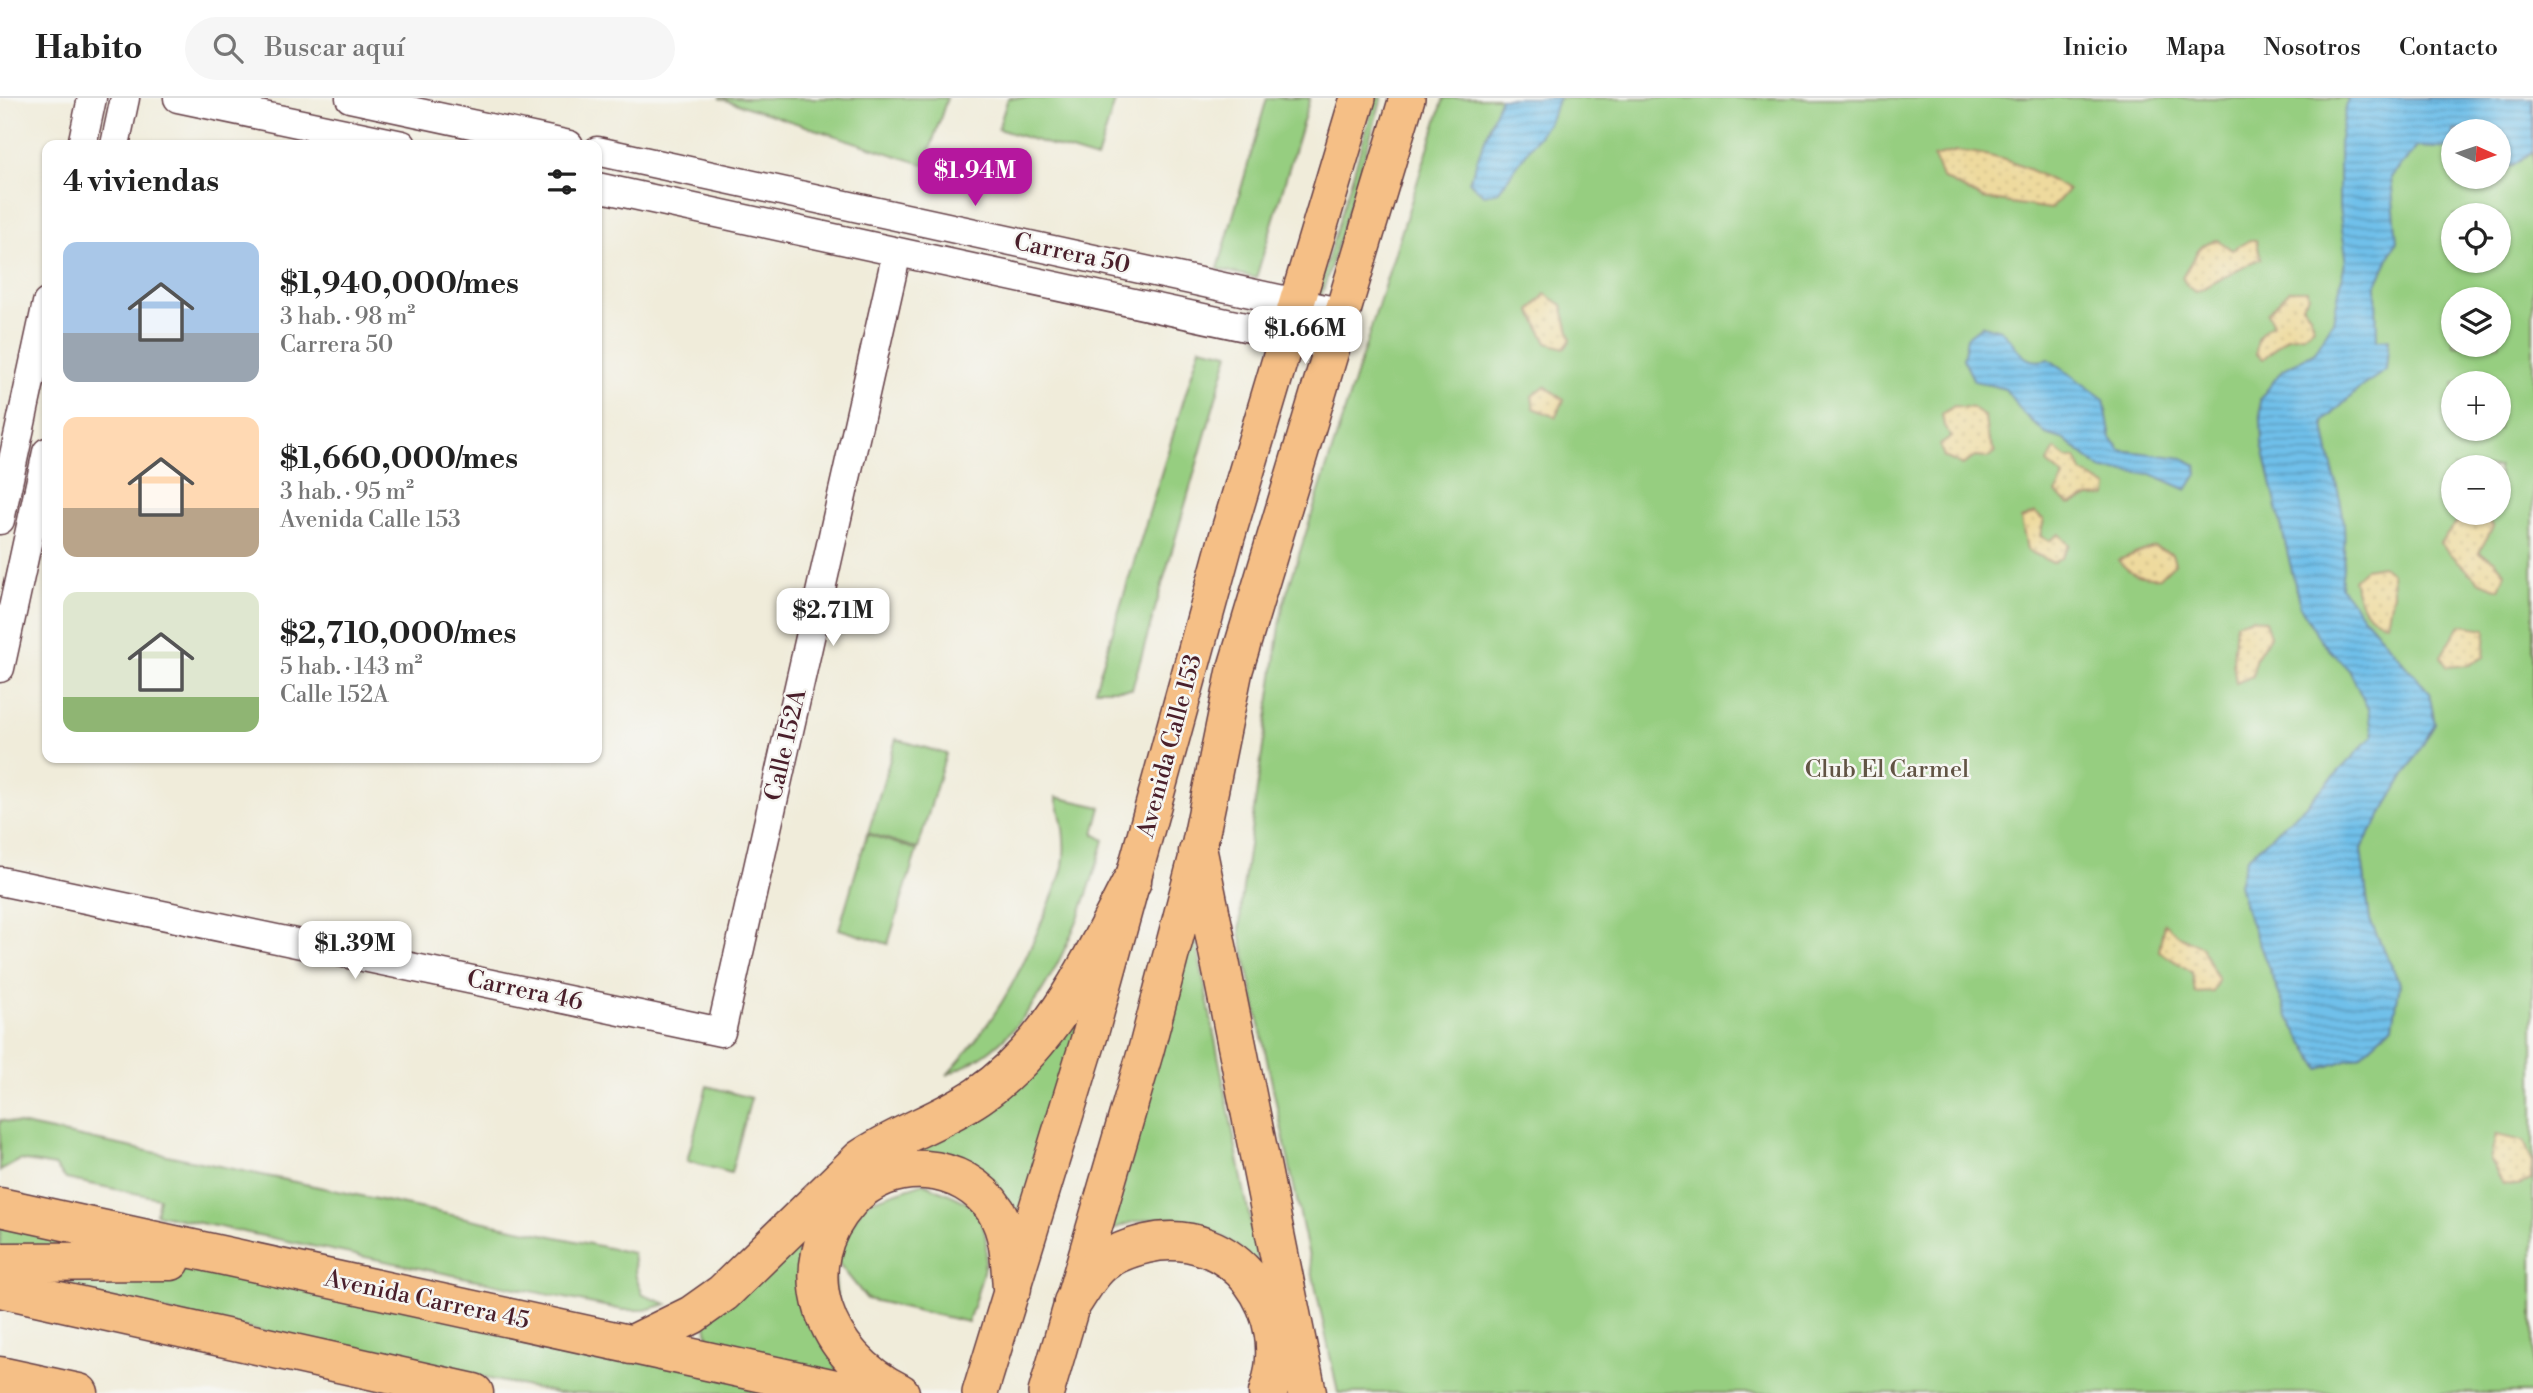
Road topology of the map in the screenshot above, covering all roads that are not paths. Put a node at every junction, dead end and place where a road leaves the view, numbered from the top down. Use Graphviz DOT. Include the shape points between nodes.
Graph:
graph roads {
  1 [pos="92,98"];
  2 [pos="125,98"];
  3 [pos="178,98"];
  4 [pos="350,98"];
  5 [pos="1358,98"];
  6 [pos="1407,98"];
  7 [pos="83,140"];
  8 [pos="116,140"];
  9 [pos="378,140"];
  10 [pos="546,140"];
  11 [pos="602,152"];
  12 [pos="602,188"];
  13 [pos="897,252"];
  14 [pos="1297,302"];
  15 [pos="1343,313"];
  16 [pos="42,326"];
  17 [pos="1287,337"];
  18 [pos="1333,346"];
  19 [pos="42,470"];
  20 [pos="0,520"];
  21 [pos="8,589"];
  22 [pos="0,667"];
  23 [pos="1235,670"];
  24 [pos="1198,852"];
  25 [pos="0,881"];
  26 [pos="1132,881"];
  27 [pos="721,1032"];
  28 [pos="1098,1037"];
  29 [pos="0,1208"];
  30 [pos="243,1260"];
  31 [pos="0,1262"];
  32 [pos="0,1288"];
  33 [pos="1012,1289"];
  34 [pos="1073,1302"];
  35 [pos="631,1345"];
  36 [pos="0,1376"];
  37 [pos="79,1393"];
  38 [pos="474,1393"];
  39 [pos="854,1393"];
  40 [pos="900,1393"];
  41 [pos="980,1393"];
  42 [pos="998,1393"];
  43 [pos="1046,1393"];
  44 [pos="1268,1393"];
  45 [pos="1307,1393"];
  1 -- 7 [label="street"];
  2 -- 8 [label="street"];
  3 -- 9 [label="street"];
  4 -- 10 [label="street"];
  5 -- 14 [label="main road, Avenida Calle 153"];
  6 -- 15 [label="main road, Avenida Calle 153"];
  11 -- 14 [label="street, Carrera 50"];
  12 -- 13 [label="street, Carrera 50"];
  13 -- 17 [label="street, Carrera 50"];
  13 -- 27 [label="street, Calle 152A"];
  14 -- 15 [label="street, Carrera 50"];
  14 -- 17 [label="main road, Avenida Calle 153"];
  15 -- 18 [label="main road, Avenida Calle 153"];
  16 -- 20 [label="street"];
  17 -- 18 [label="street, Carrera 50"];
  17 -- 26 [label="main road, Avenida Calle 153"];
  18 -- 23 [label="main road, Avenida Calle 153"];
  19 -- 21 [label="street"];
  21 -- 22 [label="street"];
  23 -- 24 [label="main road, Avenida Calle 153"];
  23 -- 28 [label="main road, Avenida Calle 153" via="1181,746"];
  24 -- 34 [label="main road, Avenida Calle 153"];
  24 -- 45 [label="highway"];
  25 -- 27 [label="street, Carrera 46"];
  26 -- 28 [label="main road, Avenida Calle 153"];
  26 -- 35 [label="highway" via="1066,1001 1005,1074 956,1109 886,1142 862,1159 723,1293 692,1315"];
  28 -- 33 [label="main road, Avenida Calle 153"];
  28 -- 42 [label="main road, Avenida Calle 153"];
  29 -- 30 [label="highway, Avenida Carrera 45"];
  30 -- 31 [label="highway"];
  30 -- 35 [label="highway, Avenida Carrera 45"];
  32 -- 38 [label="highway"];
  33 -- 40 [label="highway" via="1006,1235 997,1213 983,1193 964,1180 943,1171 900,1173 878,1180 849,1201 828,1233 818,1278 819,1296 841,1348 864,1372"];
  33 -- 41 [label="main road, Avenida Calle 153"];
  34 -- 43 [label="main road, Avenida Calle 153"];
  34 -- 44 [label="highway" via="1099,1266 1134,1247 1178,1241 1221,1255 1254,1284 1274,1325 1277,1347"];
  35 -- 39 [label="highway, Avenida Carrera 45"];
  36 -- 37 [label="highway"];
}
